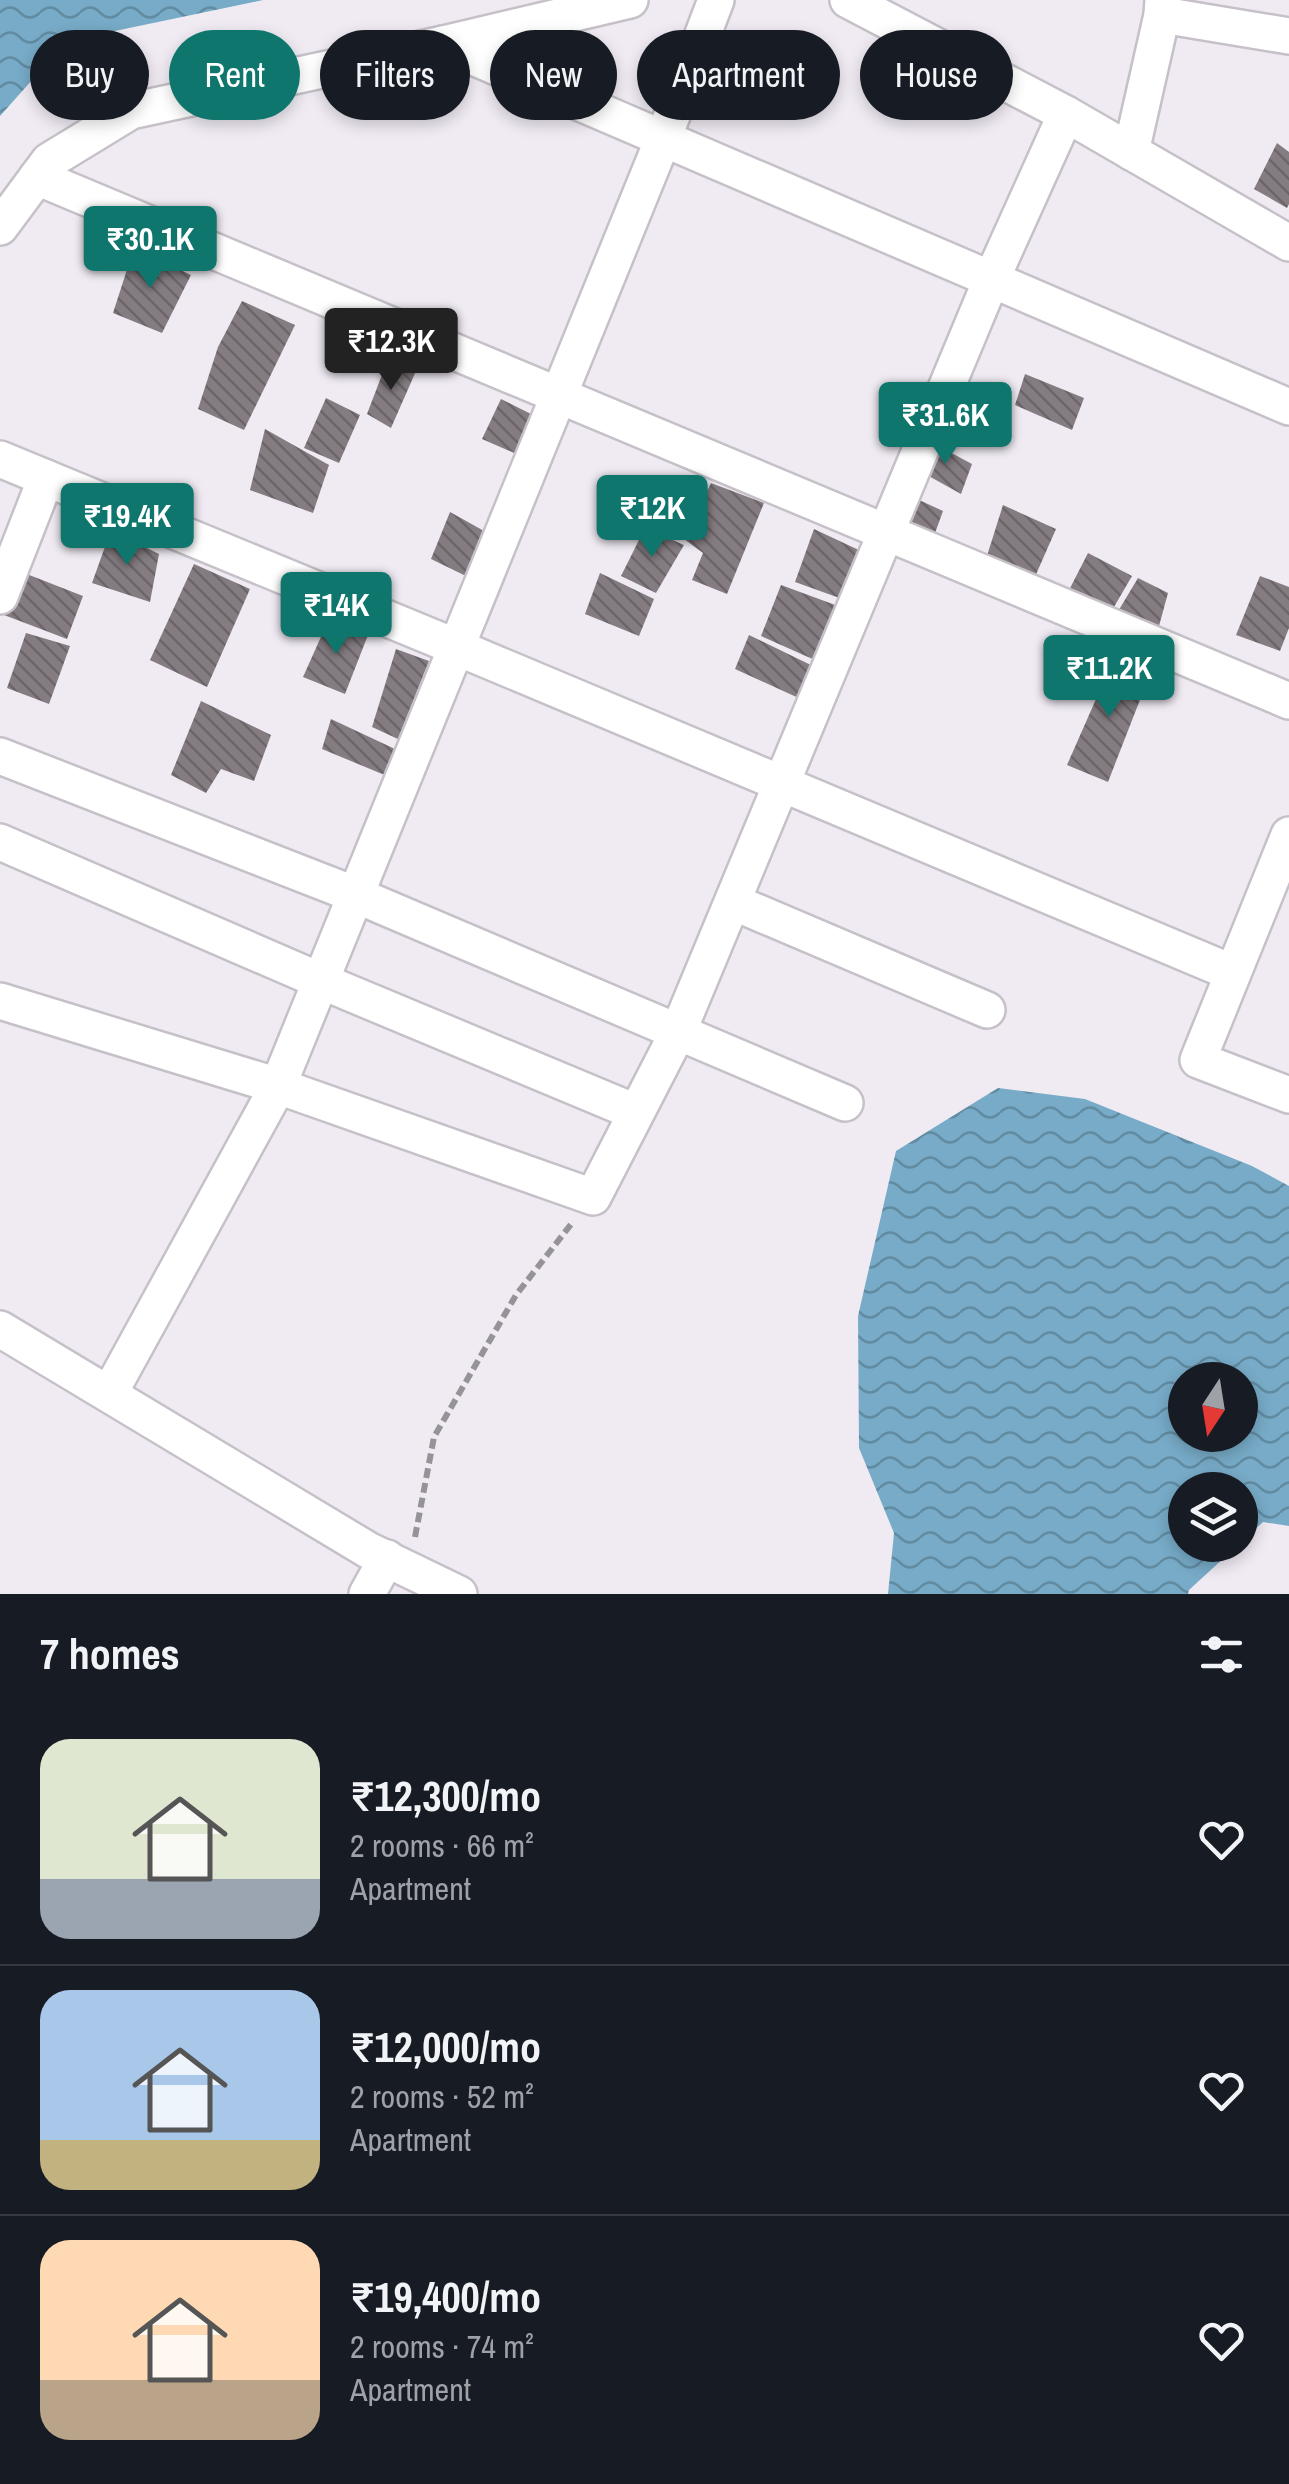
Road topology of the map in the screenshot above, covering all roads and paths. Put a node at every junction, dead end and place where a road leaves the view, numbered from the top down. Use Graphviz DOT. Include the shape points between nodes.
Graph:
graph roads {
  1 [pos="630,0"];
  2 [pos="716,0"];
  3 [pos="848,0"];
  4 [pos="1162,8"];
  5 [pos="1289,36"];
  6 [pos="470,38"];
  7 [pos="470,56"];
  8 [pos="320,70"];
  9 [pos="1066,114"];
  10 [pos="663,139"];
  11 [pos="1131,152"];
  12 [pos="37,177"];
  13 [pos="0,226"];
  14 [pos="1289,243"];
  15 [pos="992,278"];
  16 [pos="559,396"];
  17 [pos="1289,407"];
  18 [pos="0,459"];
  19 [pos="46,478"];
  20 [pos="884,532"];
  21 [pos="0,596"];
  22 [pos="456,647"];
  23 [pos="1289,701"];
  24 [pos="0,756"];
  25 [pos="782,784"];
  26 [pos="1289,835"];
  27 [pos="0,842"];
  28 [pos="356,895"];
  29 [pos="733,902"];
  30 [pos="1233,974"];
  31 [pos="321,981"];
  32 [pos="0,1000"];
  33 [pos="987,1010"];
  34 [pos="678,1032"];
  35 [pos="278,1086"];
  36 [pos="1289,1095"];
  37 [pos="845,1103"];
  38 [pos="636,1112"];
  39 [pos="593,1197"];
  40 [pos="0,1329"];
  41 [pos="109,1394"];
  42 [pos="398,1563"];
  43 [pos="367,1594"];
  44 [pos="459,1594"];
  1 -- 6 [label="street"];
  2 -- 10 [label="street"];
  3 -- 9 [label="street"];
  4 -- 5 [label="street"];
  4 -- 11 [label="street"];
  7 -- 10 [label="street"];
  8 -- 12 [label="street" via="132,111 50,161"];
  9 -- 11 [label="street"];
  9 -- 15 [label="street"];
  10 -- 15 [label="street"];
  10 -- 16 [label="street"];
  11 -- 14 [label="street"];
  12 -- 13 [label="street"];
  12 -- 16 [label="street"];
  15 -- 17 [label="street"];
  15 -- 20 [label="street"];
  16 -- 20 [label="street"];
  16 -- 22 [label="street"];
  18 -- 19 [label="street"];
  19 -- 21 [label="street"];
  19 -- 22 [label="street"];
  20 -- 23 [label="street"];
  20 -- 25 [label="street"];
  22 -- 25 [label="street"];
  22 -- 28 [label="street"];
  24 -- 28 [label="street"];
  25 -- 29 [label="street"];
  25 -- 30 [label="street"];
  26 -- 30 [label="street"];
  27 -- 31 [label="street"];
  28 -- 31 [label="street"];
  28 -- 34 [label="street"];
  29 -- 33 [label="street"];
  29 -- 34 [label="street"];
  30 -- 36 [label="street" via="1198,1060"];
  31 -- 35 [label="street"];
  31 -- 38 [label="street"];
  32 -- 35 [label="street"];
  34 -- 37 [label="street"];
  34 -- 38 [label="street"];
  35 -- 39 [label="street"];
  35 -- 41 [label="street"];
  38 -- 39 [label="street"];
  39 -- 42 [label="path" via="516,1295 434,1437"];
  40 -- 41 [label="street"];
  41 -- 42 [label="street"];
  42 -- 43 [label="street"];
  42 -- 44 [label="street"];
}
